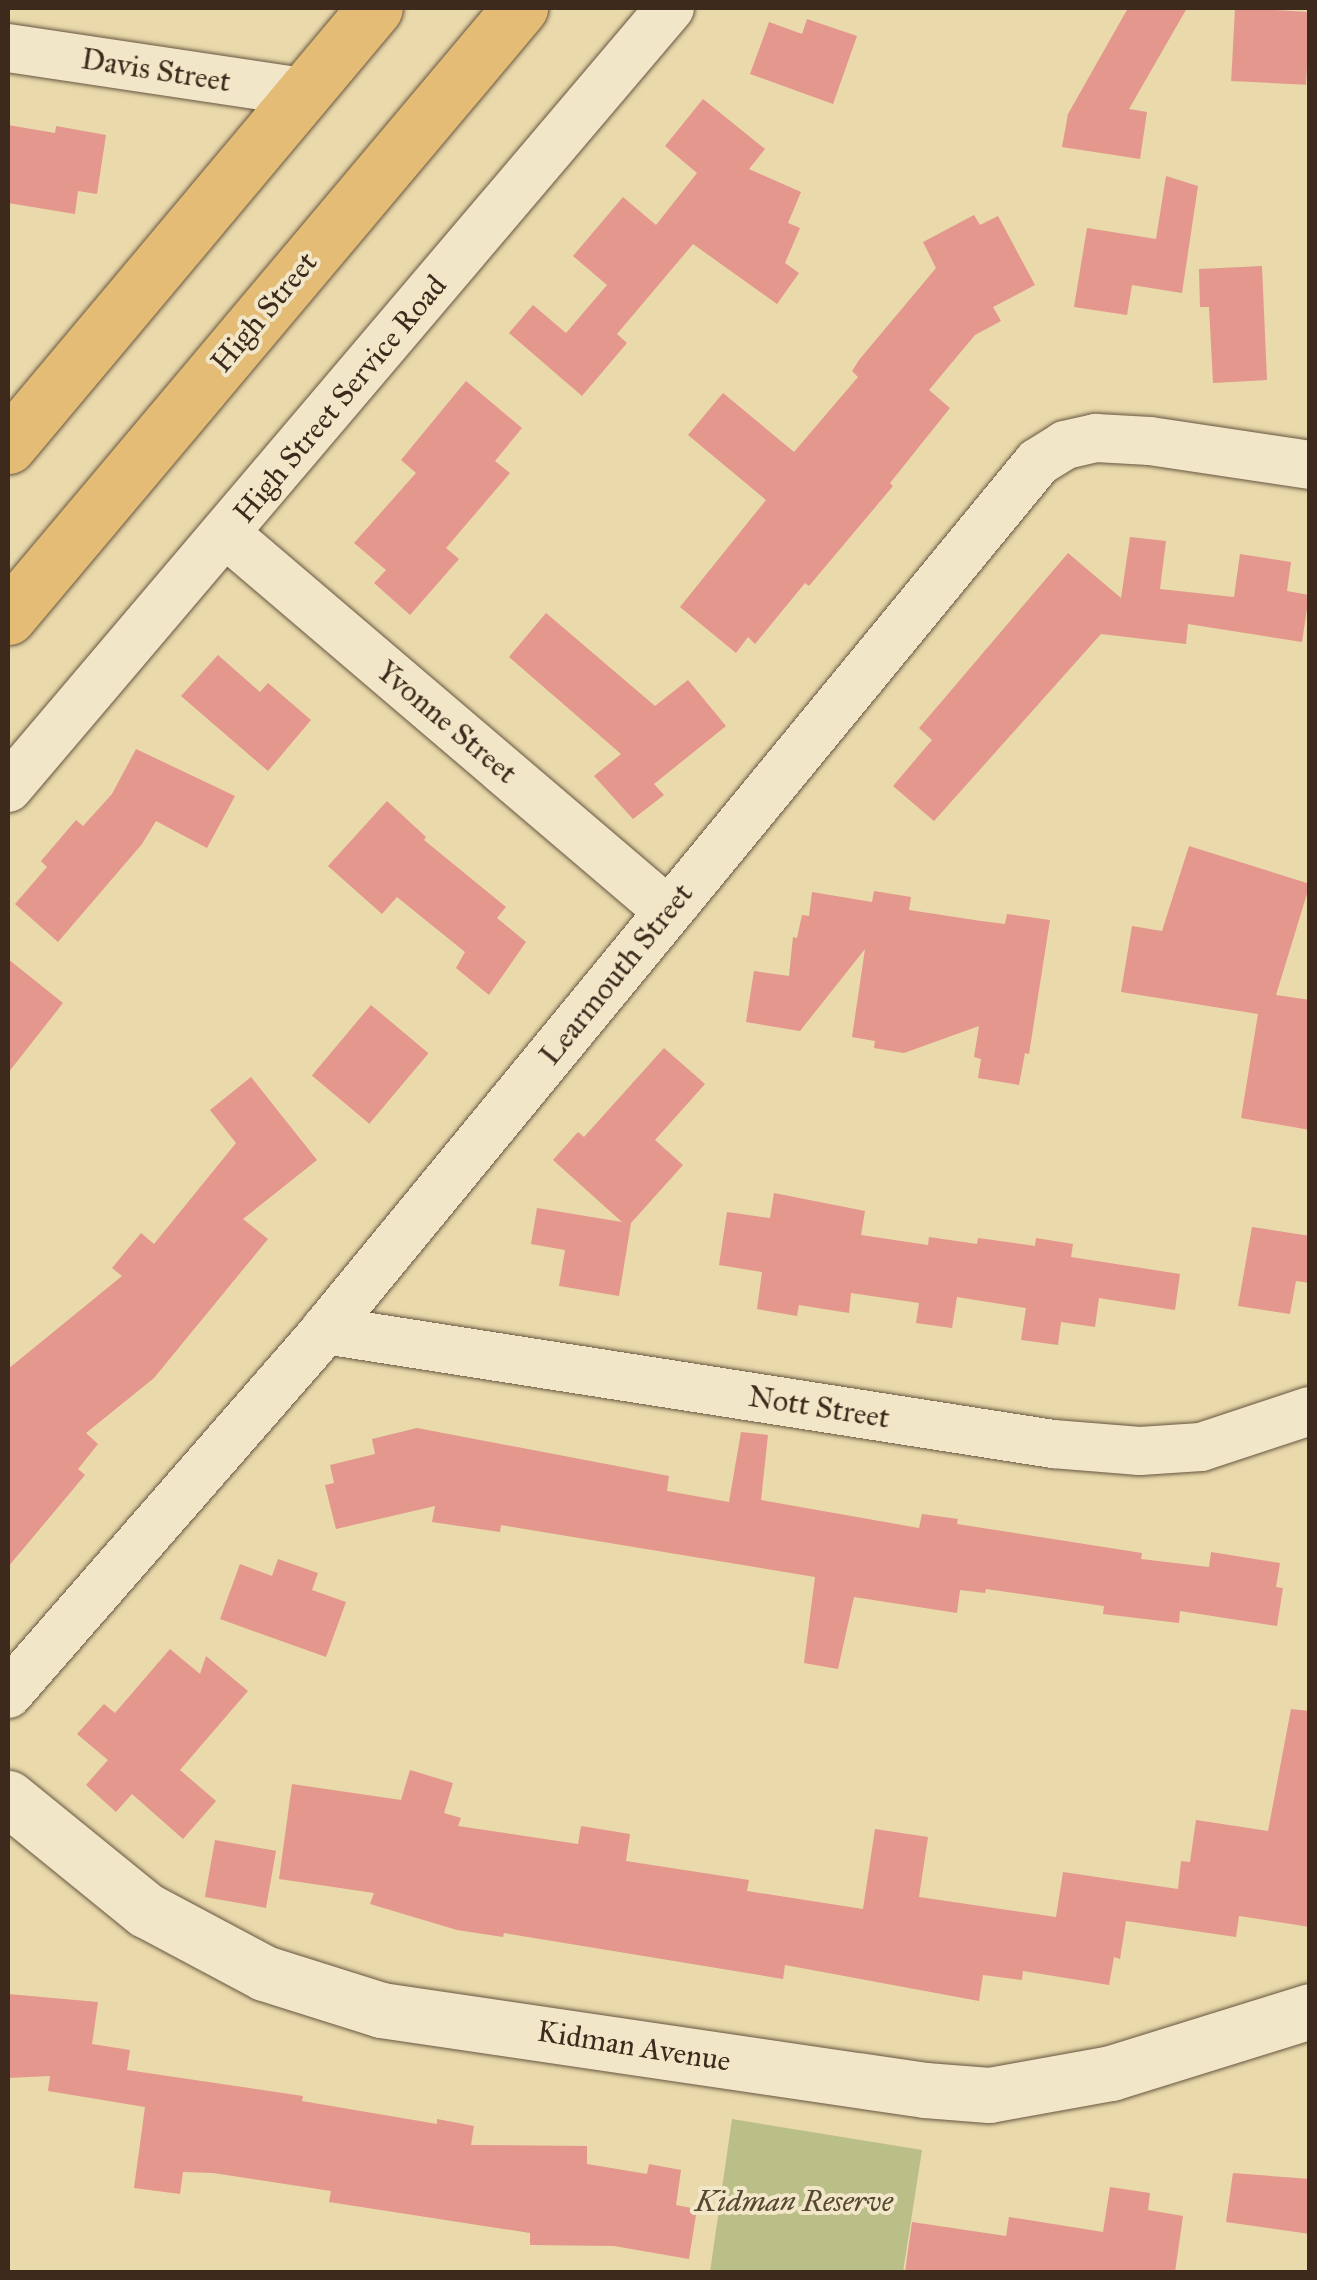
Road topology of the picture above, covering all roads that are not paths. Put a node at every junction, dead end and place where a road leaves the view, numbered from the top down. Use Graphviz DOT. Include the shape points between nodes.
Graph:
graph roads {
  1 [pos="376,8"];
  2 [pos="520,8"];
  3 [pos="670,8"];
  4 [pos="8,48"];
  5 [pos="304,92"];
  6 [pos="8,446"];
  7 [pos="1310,465"];
  8 [pos="226,534"];
  9 [pos="8,617"];
  10 [pos="8,788"];
  11 [pos="668,911"];
  12 [pos="325,1330"];
  13 [pos="1310,1410"];
  14 [pos="8,1694"];
  15 [pos="8,1798"];
  16 [pos="1310,2011"];
  1 -- 5 [label="highway"];
  2 -- 9 [label="highway, High Street"];
  3 -- 8 [label="street, High Street Service Road"];
  4 -- 5 [label="street, Davis Street"];
  5 -- 6 [label="highway"];
  7 -- 11 [label="street, Learmouth Street" via="1096,438 1038,462"];
  8 -- 10 [label="street, High Street Service Road"];
  8 -- 11 [label="street, Yvonne Street"];
  11 -- 12 [label="street, Learmouth Street"];
  12 -- 13 [label="street, Nott Street" via="1088,1447 1201,1447"];
  12 -- 14 [label="street, Learmouth Street"];
  15 -- 16 [label="street, Kidman Avenue" via="146,1910 264,1973 381,2010 990,2094 1111,2073"];
}
